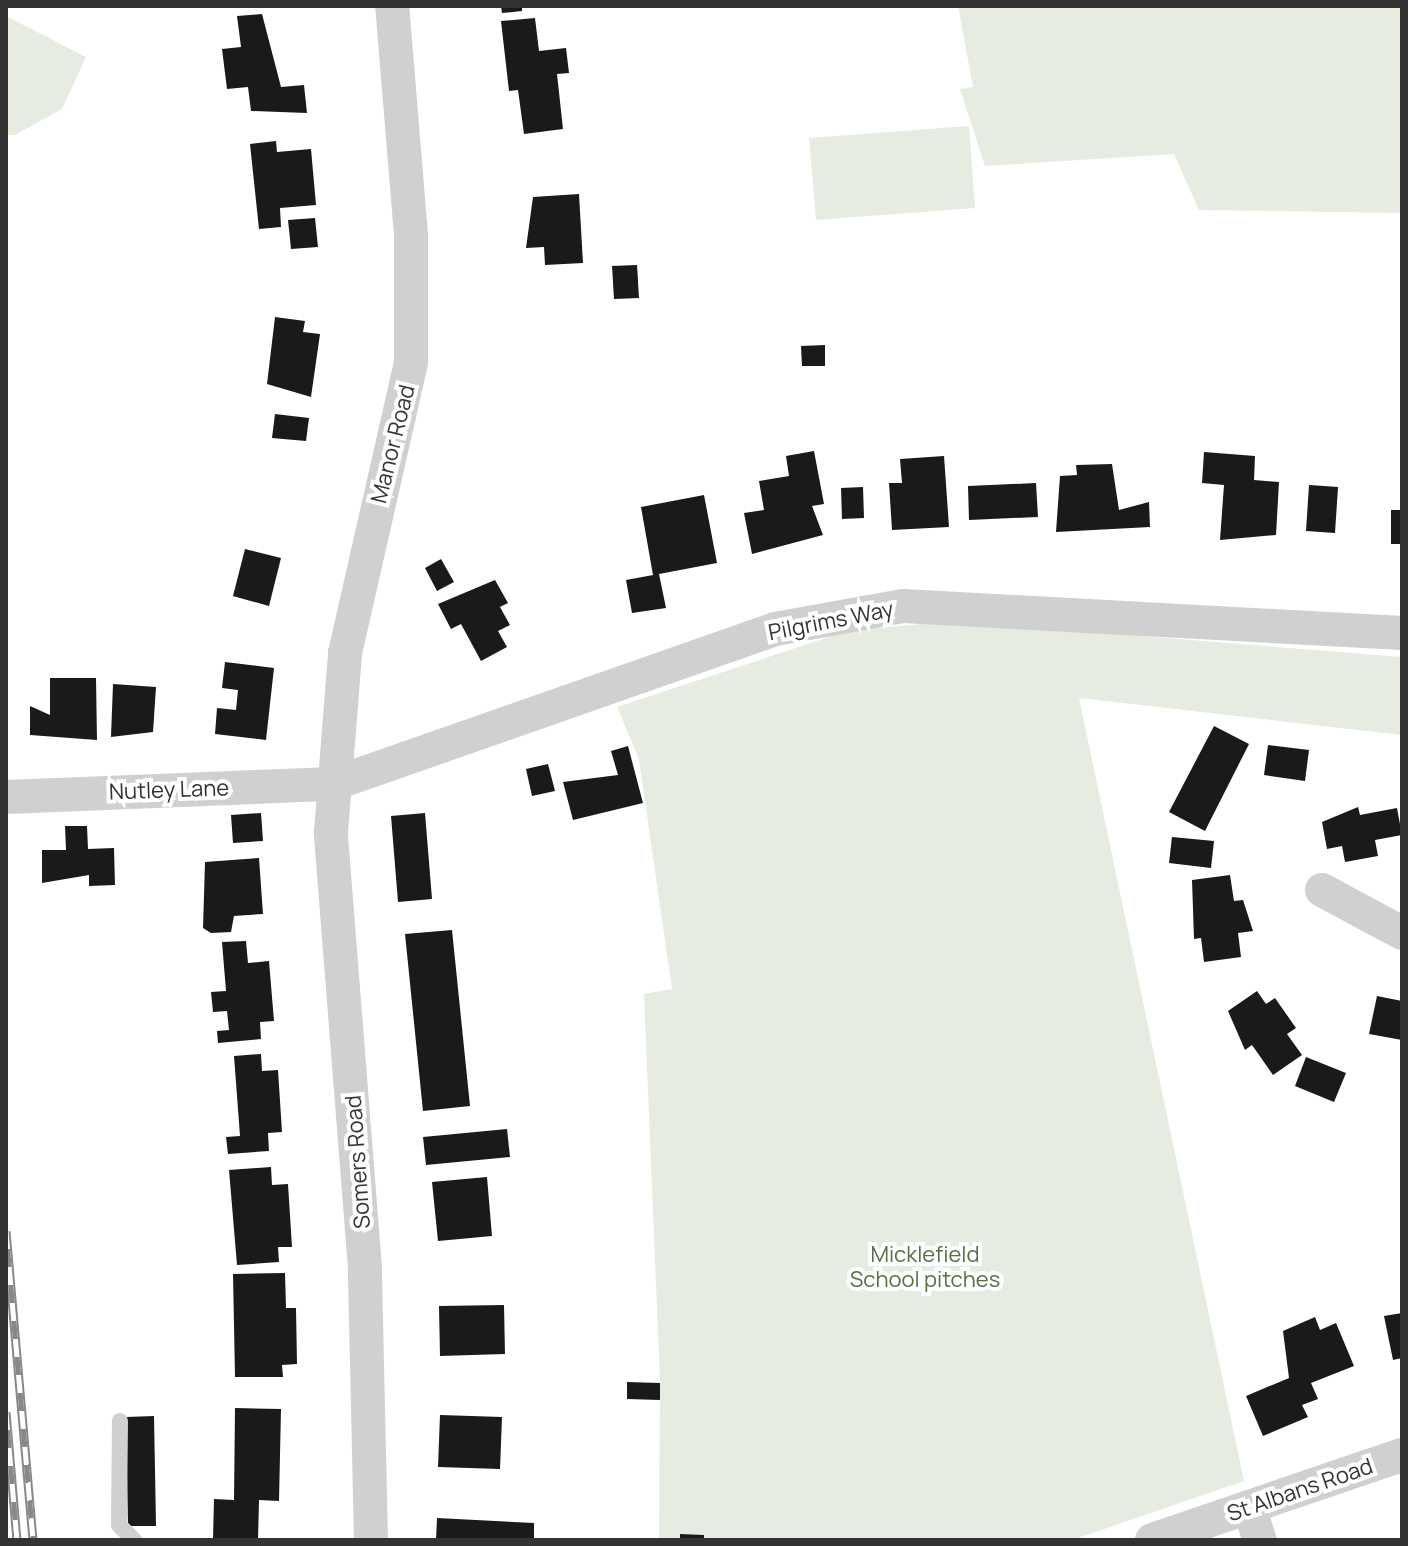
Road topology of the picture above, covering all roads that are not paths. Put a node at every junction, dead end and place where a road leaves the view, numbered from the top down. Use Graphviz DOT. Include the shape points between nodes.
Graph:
graph roads {
  1 [pos="392,6"];
  2 [pos="1402,633"];
  3 [pos="333,784"];
  4 [pos="6,797"];
  5 [pos="1322,890"];
  6 [pos="1402,933"];
  7 [pos="120,1421"];
  8 [pos="1402,1455"];
  9 [pos="1249,1507"];
  10 [pos="134,1540"];
  11 [pos="371,1540"];
  12 [pos="1152,1540"];
  13 [pos="1260,1540"];
  1 -- 3 [label="street, Manor Road" via="411,235 411,362 358,579"];
  2 -- 3 [label="street, Pilgrims Way" via="903,606 845,614 775,629"];
  3 -- 4 [label="street, Nutley Lane"];
  3 -- 11 [label="street, Somers Road" via="371,1374"];
  5 -- 6 [label="street"];
  7 -- 10 [label="lane" via="119,1525"];
  8 -- 9 [label="street, St Albans Road"];
  9 -- 12 [label="street, St Albans Road"];
  9 -- 13 [label="street"];
}
